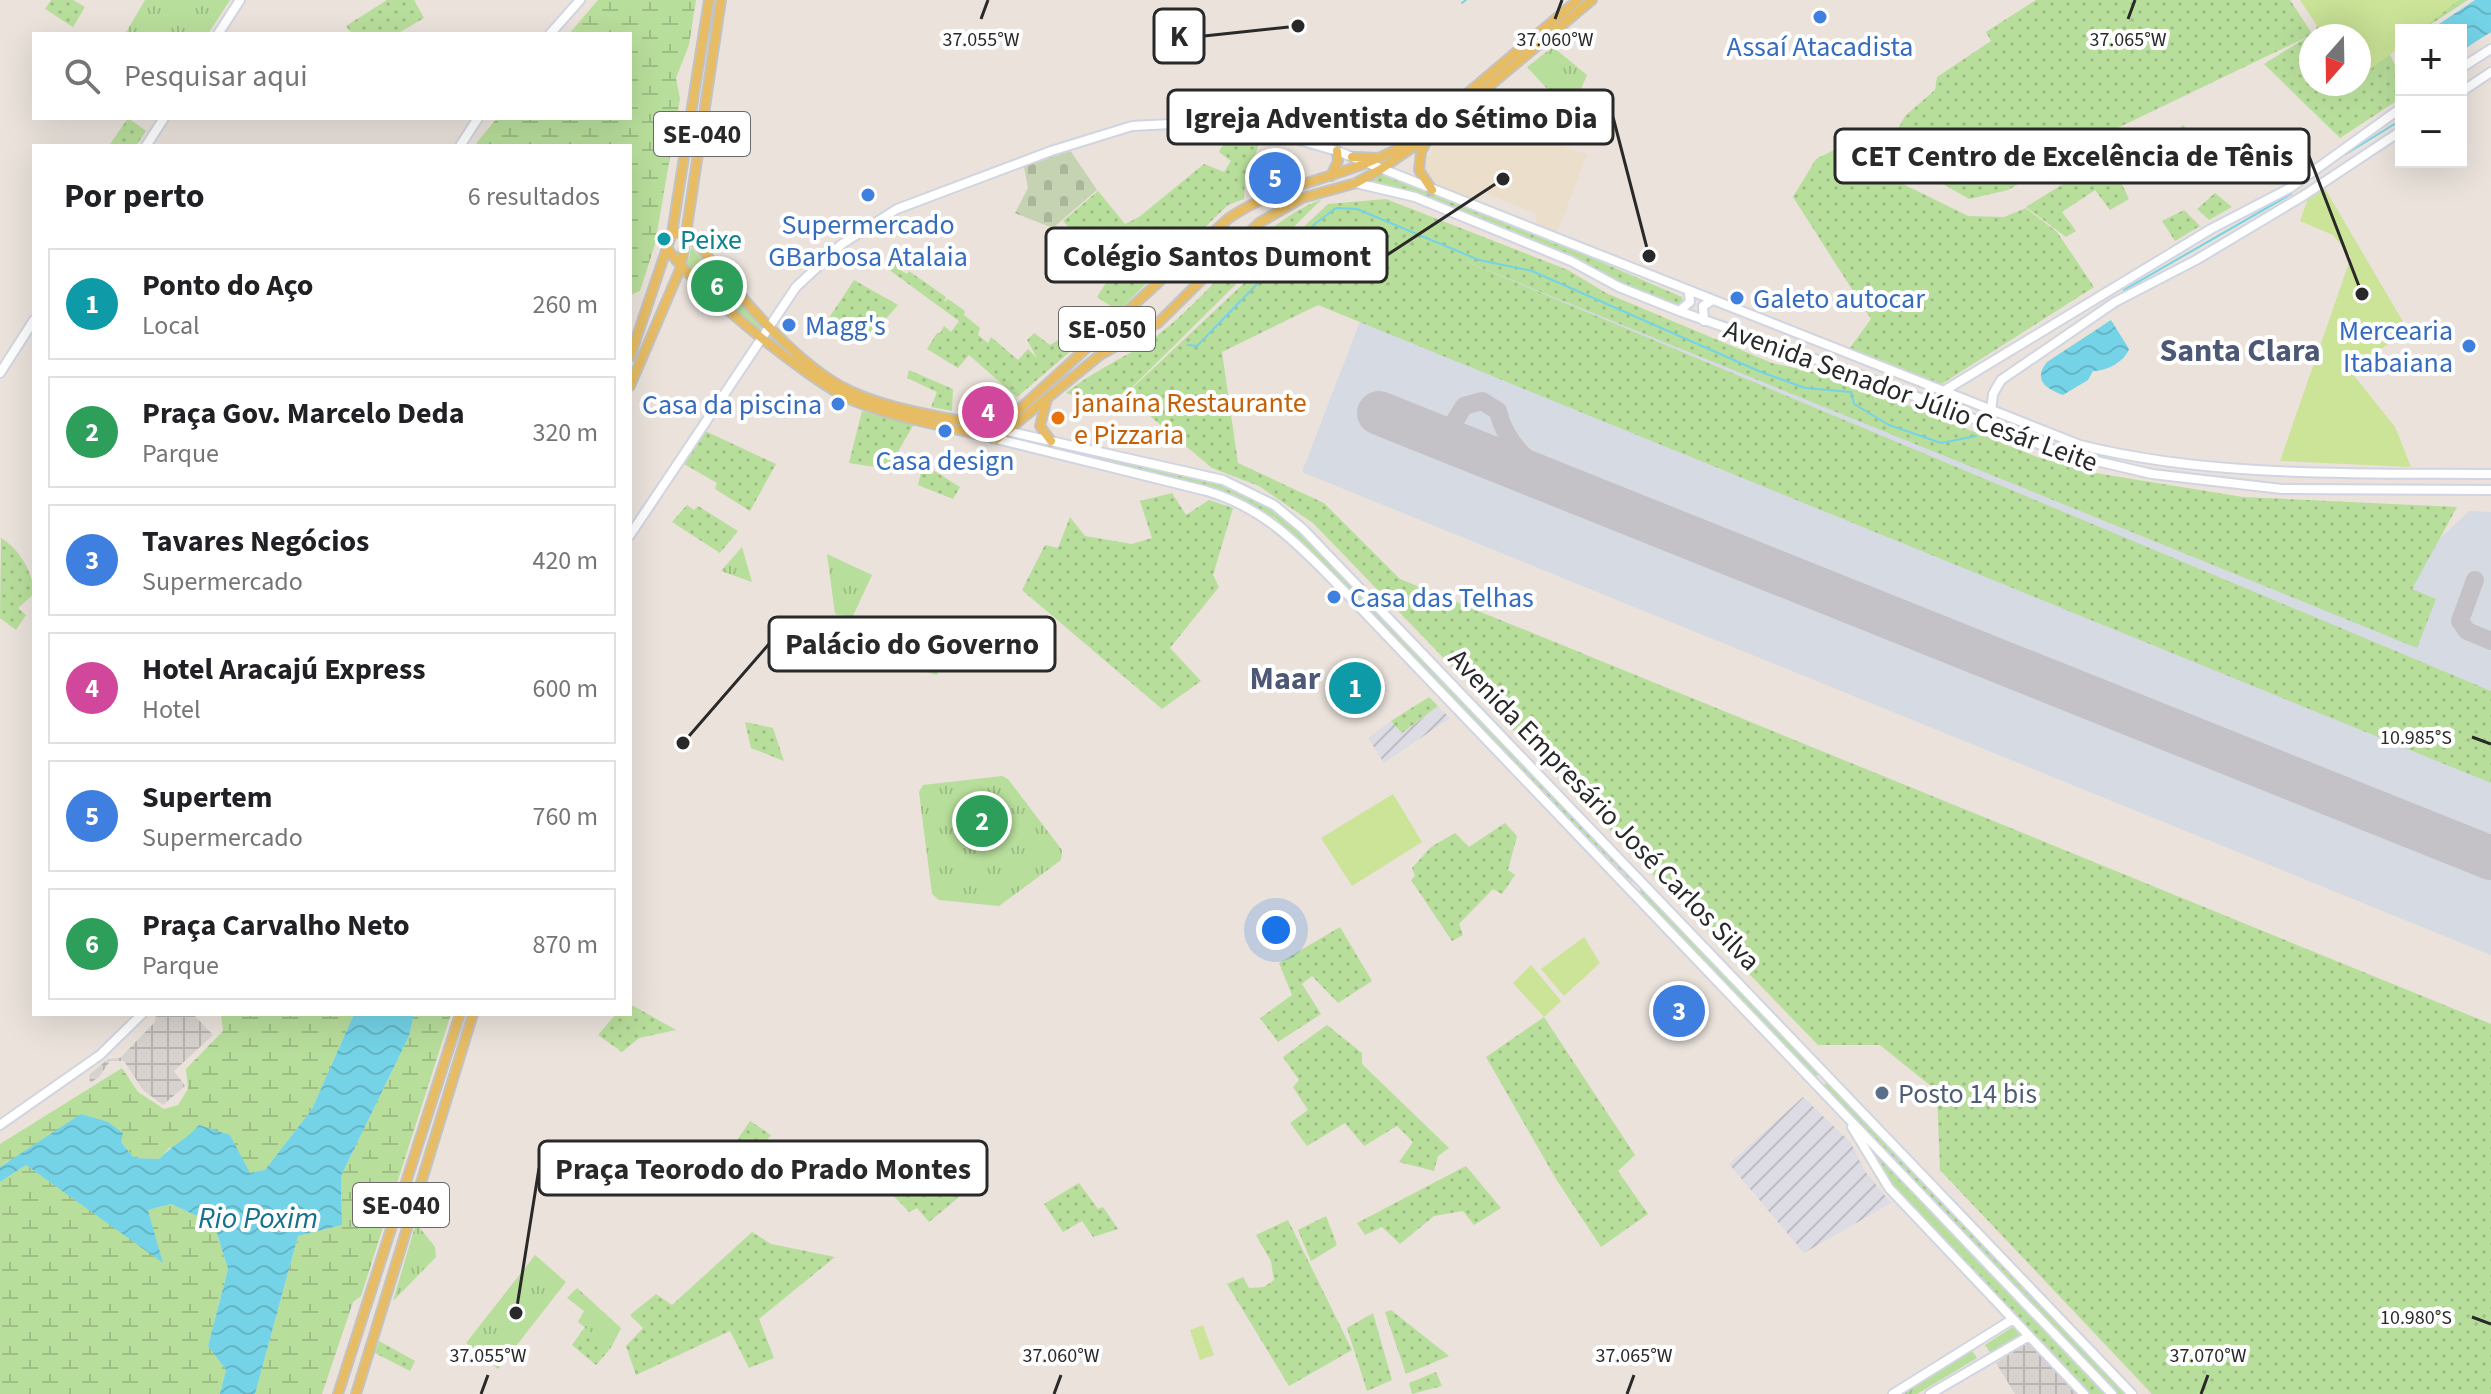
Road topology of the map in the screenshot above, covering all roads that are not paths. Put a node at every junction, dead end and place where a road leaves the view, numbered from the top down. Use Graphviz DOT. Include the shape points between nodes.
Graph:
graph roads {
  1 [pos="240,0"];
  2 [pos="580,0"];
  3 [pos="709,0"];
  4 [pos="721,0"];
  5 [pos="1578,0"];
  6 [pos="1592,0"];
  7 [pos="219,32"];
  8 [pos="552,32"];
  9 [pos="2491,49"];
  10 [pos="2467,64"];
  11 [pos="2491,72"];
  12 [pos="2467,88"];
  13 [pos="2395,112"];
  14 [pos="163,120"];
  15 [pos="477,120"];
  16 [pos="1432,134"];
  17 [pos="2395,135"];
  18 [pos="147,144"];
  19 [pos="461,144"];
  20 [pos="1337,151"];
  21 [pos="1352,157"];
  22 [pos="1385,158"];
  23 [pos="1371,164"];
  24 [pos="1381,169"];
  25 [pos="1330,176"];
  26 [pos="1356,183"];
  27 [pos="1432,190"];
  28 [pos="1218,230"];
  29 [pos="672,233"];
  30 [pos="688,233"];
  31 [pos="1235,248"];
  32 [pos="668,249"];
  33 [pos="1195,251"];
  34 [pos="681,267"];
  35 [pos="1214,269"];
  36 [pos="1689,293"];
  37 [pos="1711,301"];
  38 [pos="1679,311"];
  39 [pos="1704,321"];
  40 [pos="32,323"];
  41 [pos="767,326"];
  42 [pos="761,336"];
  43 [pos="632,351"];
  44 [pos="0,373"];
  45 [pos="632,381"];
  46 [pos="1942,392"];
  47 [pos="1048,397"];
  48 [pos="1991,412"];
  49 [pos="997,428"];
  50 [pos="1007,431"];
  51 [pos="993,438"];
  52 [pos="1051,441"];
  53 [pos="2352,471"];
  54 [pos="2376,471"];
  55 [pos="2491,474"];
  56 [pos="2491,490"];
  57 [pos="2348,491"];
  58 [pos="2372,491"];
  59 [pos="632,532"];
  60 [pos="1643,881"];
  61 [pos="1630,891"];
  62 [pos="140,1016"];
  63 [pos="459,1016"];
  64 [pos="472,1016"];
  65 [pos="1830,1077"];
  66 [pos="1817,1088"];
  67 [pos="1846,1116"];
  68 [pos="0,1125"];
  69 [pos="368,1305"];
  70 [pos="382,1312"];
  71 [pos="2013,1319"];
  72 [pos="2029,1336"];
  73 [pos="338,1394"];
  74 [pos="356,1394"];
  75 [pos="1893,1394"];
  76 [pos="1930,1394"];
  77 [pos="2084,1394"];
  78 [pos="2112,1394"];
  79 [pos="2132,1394"];
  1 -- 7 [label="main road"];
  2 -- 8 [label="main road"];
  3 -- 29 [label="main road, SE-040"];
  4 -- 30 [label="main road, SE-040"];
  5 -- 22 [label="main road"];
  6 -- 16 [label="main road"];
  9 -- 10 [label="main road"];
  11 -- 12 [label="main road"];
  13 -- 46 [label="main road" via="2290,188 2211,229"];
  14 -- 18 [label="main road"];
  15 -- 19 [label="main road"];
  16 -- 24 [label="main road"];
  16 -- 27 [label="main road" via="1419,162"];
  17 -- 48 [label="main road" via="2196,260 2115,302 2013,371 1996,386"];
  20 -- 21 [label="main road, Avenida Senador Júlio Cesár Leite"];
  20 -- 25 [label="main road"];
  20 -- 41 [label="main road, Avenida Senador Júlio Cesár Leite" via="1209,122 1172,121 1101,134 897,209 816,266"];
  21 -- 22 [label="main road"];
  21 -- 23 [label="main road, Avenida Senador Júlio Cesár Leite"];
  22 -- 23 [label="main road"];
  23 -- 24 [label="main road, Avenida Senador Júlio Cesár Leite"];
  23 -- 25 [label="main road, SE-050"];
  24 -- 26 [label="main road, SE-050"];
  24 -- 27 [label="main road, Avenida Senador Júlio Cesár Leite"];
  25 -- 28 [label="main road, SE-050" via="1258,200"];
  26 -- 31 [label="main road, SE-050" via="1287,205"];
  26 -- 38 [label="main road, Avenida Senador Júlio Cesár Leite" via="1415,197"];
  27 -- 36 [label="main road, Avenida Senador Júlio Cesár Leite"];
  28 -- 31 [label="main road" via="1221,244"];
  28 -- 33 [label="main road, SE-050"];
  29 -- 30 [label="main road"];
  29 -- 32 [label="main road, SE-040"];
  30 -- 34 [label="main road, SE-040"];
  30 -- 41 [label="main road, Avenida Empresário José Carlos Silva"];
  31 -- 35 [label="main road, SE-050"];
  32 -- 34 [label="main road, Avenida Empresário José Carlos Silva"];
  32 -- 43 [label="main road, SE-040"];
  33 -- 35 [label="main road" via="1212,255"];
  33 -- 49 [label="main road, SE-050"];
  34 -- 42 [label="main road, Avenida Empresário José Carlos Silva"];
  34 -- 45 [label="main road, SE-040"];
  35 -- 47 [label="main road, SE-050" via="1158,323 1100,355"];
  36 -- 37 [label="main road, Avenida Senador Júlio Cesár Leite"];
  36 -- 38 [label="main road" via="1690,302"];
  37 -- 39 [label="main road" via="1703,306"];
  37 -- 46 [label="main road, Avenida Senador Júlio Cesár Leite"];
  38 -- 39 [label="main road, Avenida Senador Júlio Cesár Leite"];
  39 -- 57 [label="main road, Avenida Senador Júlio Cesár Leite" via="2062,453 2152,474"];
  40 -- 44 [label="main road"];
  41 -- 42 [label="main road, Avenida Senador Júlio Cesár Leite"];
  41 -- 49 [label="main road, Avenida Empresário José Carlos Silva" via="848,390"];
  42 -- 51 [label="main road, Avenida Empresário José Carlos Silva" via="852,400"];
  42 -- 59 [label="main road, Avenida Senador Júlio Cesár Leite"];
  46 -- 48 [label="main road, Avenida Senador Júlio Cesár Leite"];
  47 -- 50 [label="main road, SE-050"];
  47 -- 52 [label="main road" via="1040,426"];
  48 -- 53 [label="main road, Avenida Senador Júlio Cesár Leite" via="2080,445 2151,460"];
  49 -- 50 [label="main road, Avenida Empresário José Carlos Silva"];
  49 -- 51 [label="main road"];
  50 -- 51 [label="main road"];
  50 -- 52 [label="main road, Avenida Empresário José Carlos Silva"];
  51 -- 61 [label="main road, Avenida Empresário José Carlos Silva" via="1192,487 1256,510 1349,596"];
  52 -- 60 [label="main road, Avenida Empresário José Carlos Silva" via="1223,480 1274,505"];
  53 -- 54 [label="main road, Avenida Senador Júlio Cesár Leite"];
  53 -- 57 [label="main road"];
  54 -- 55 [label="main road, Avenida Senador Júlio Cesár Leite"];
  54 -- 58 [label="main road"];
  56 -- 58 [label="main road, Avenida Senador Júlio Cesár Leite"];
  57 -- 58 [label="main road, Avenida Senador Júlio Cesár Leite"];
  60 -- 61 [label="main road"];
  60 -- 65 [label="main road, Avenida Empresário José Carlos Silva"];
  61 -- 66 [label="main road, Avenida Empresário José Carlos Silva"];
  62 -- 68 [label="main road" via="100,1055"];
  63 -- 69 [label="main road, SE-040"];
  64 -- 70 [label="main road, SE-040"];
  65 -- 66 [label="main road"];
  65 -- 79 [label="main road, Avenida Empresário José Carlos Silva"];
  66 -- 67 [label="main road, Avenida Empresário José Carlos Silva"];
  67 -- 71 [label="main road, Avenida Empresário José Carlos Silva" via="1889,1188"];
  67 -- 78 [label="main road, Avenida Empresário José Carlos Silva"];
  69 -- 70 [label="main road"];
  69 -- 73 [label="main road, SE-040"];
  70 -- 74 [label="main road, SE-040"];
  71 -- 72 [label="main road, Avenida Empresário José Carlos Silva"];
  71 -- 75 [label="main road"];
  72 -- 76 [label="main road"];
  72 -- 77 [label="main road, Avenida Empresário José Carlos Silva"];
}
